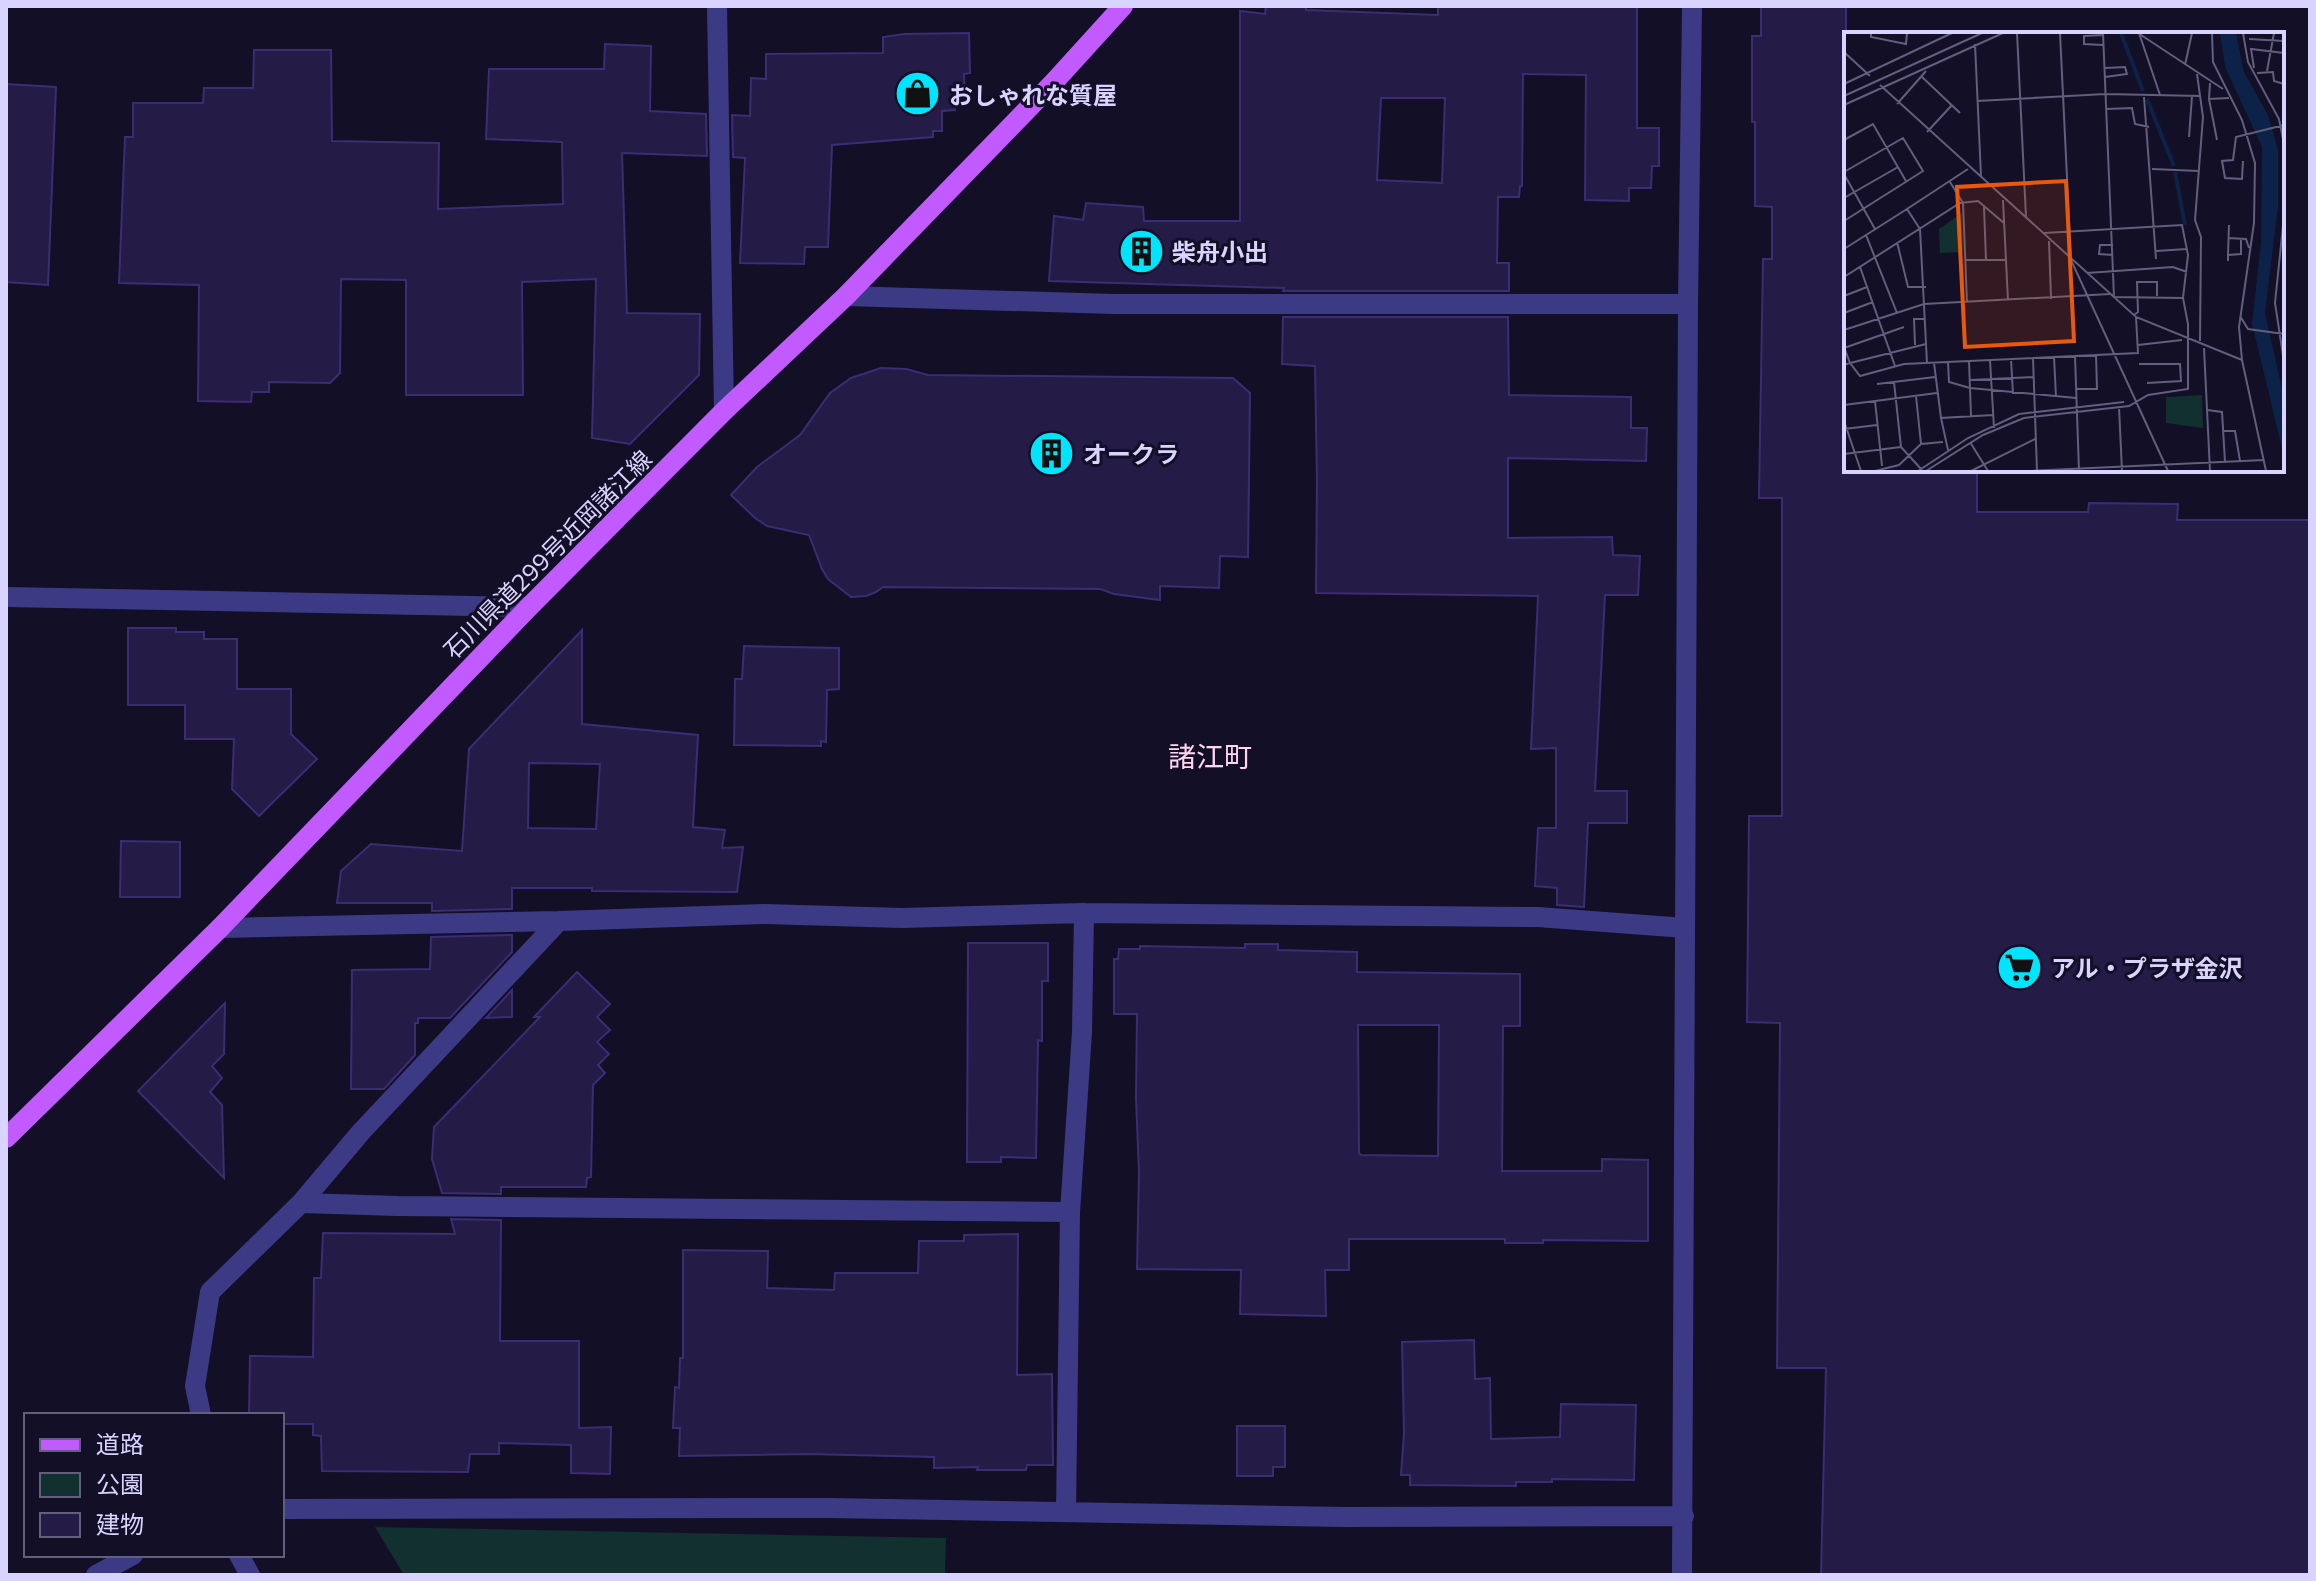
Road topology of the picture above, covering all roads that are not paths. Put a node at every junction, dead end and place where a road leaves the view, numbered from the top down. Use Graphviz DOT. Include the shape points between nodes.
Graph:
graph roads {
  1 [pos="717,6"];
  2 [pos="1123,6"];
  3 [pos="1692,6"];
  4 [pos="846,296"];
  5 [pos="1688,304"];
  6 [pos="724,411"];
  7 [pos="6,597"];
  8 [pos="529,607"];
  9 [pos="1084,913"];
  10 [pos="559,921"];
  11 [pos="220,928"];
  12 [pos="1685,928"];
  13 [pos="6,1138"];
  14 [pos="301,1203"];
  15 [pos="1070,1212"];
  16 [pos="201,1413"];
  17 [pos="284,1509"];
  18 [pos="1066,1512"];
  19 [pos="1684,1516"];
  20 [pos="129,1557"];
  21 [pos="240,1557"];
  22 [pos="96,1575"];
  23 [pos="250,1575"];
  24 [pos="1682,1575"];
  1 -- 6 [label="street"];
  2 -- 4 [label="main road, 石川県道299号近岡諸江線"];
  3 -- 5 [label="street"];
  4 -- 5 [label="street" via="1129,305"];
  4 -- 6 [label="main road, 石川県道299号近岡諸江線"];
  5 -- 12 [label="street"];
  6 -- 8 [label="main road, 石川県道299号近岡諸江線"];
  7 -- 8 [label="street"];
  8 -- 11 [label="main road, 石川県道299号近岡諸江線"];
  9 -- 10 [label="street"];
  9 -- 12 [label="street" via="1538,917"];
  9 -- 15 [label="street"];
  10 -- 11 [label="street"];
  10 -- 14 [label="street"];
  11 -- 13 [label="main road, 石川県道299号近岡諸江線"];
  12 -- 19 [label="street"];
  14 -- 15 [label="street"];
  14 -- 16 [label="street" via="210,1292 195,1386"];
  15 -- 18 [label="street"];
  17 -- 18 [label="street"];
  18 -- 19 [label="street"];
  19 -- 24 [label="street"];
  20 -- 22 [label="street"];
  21 -- 23 [label="street"];
}
